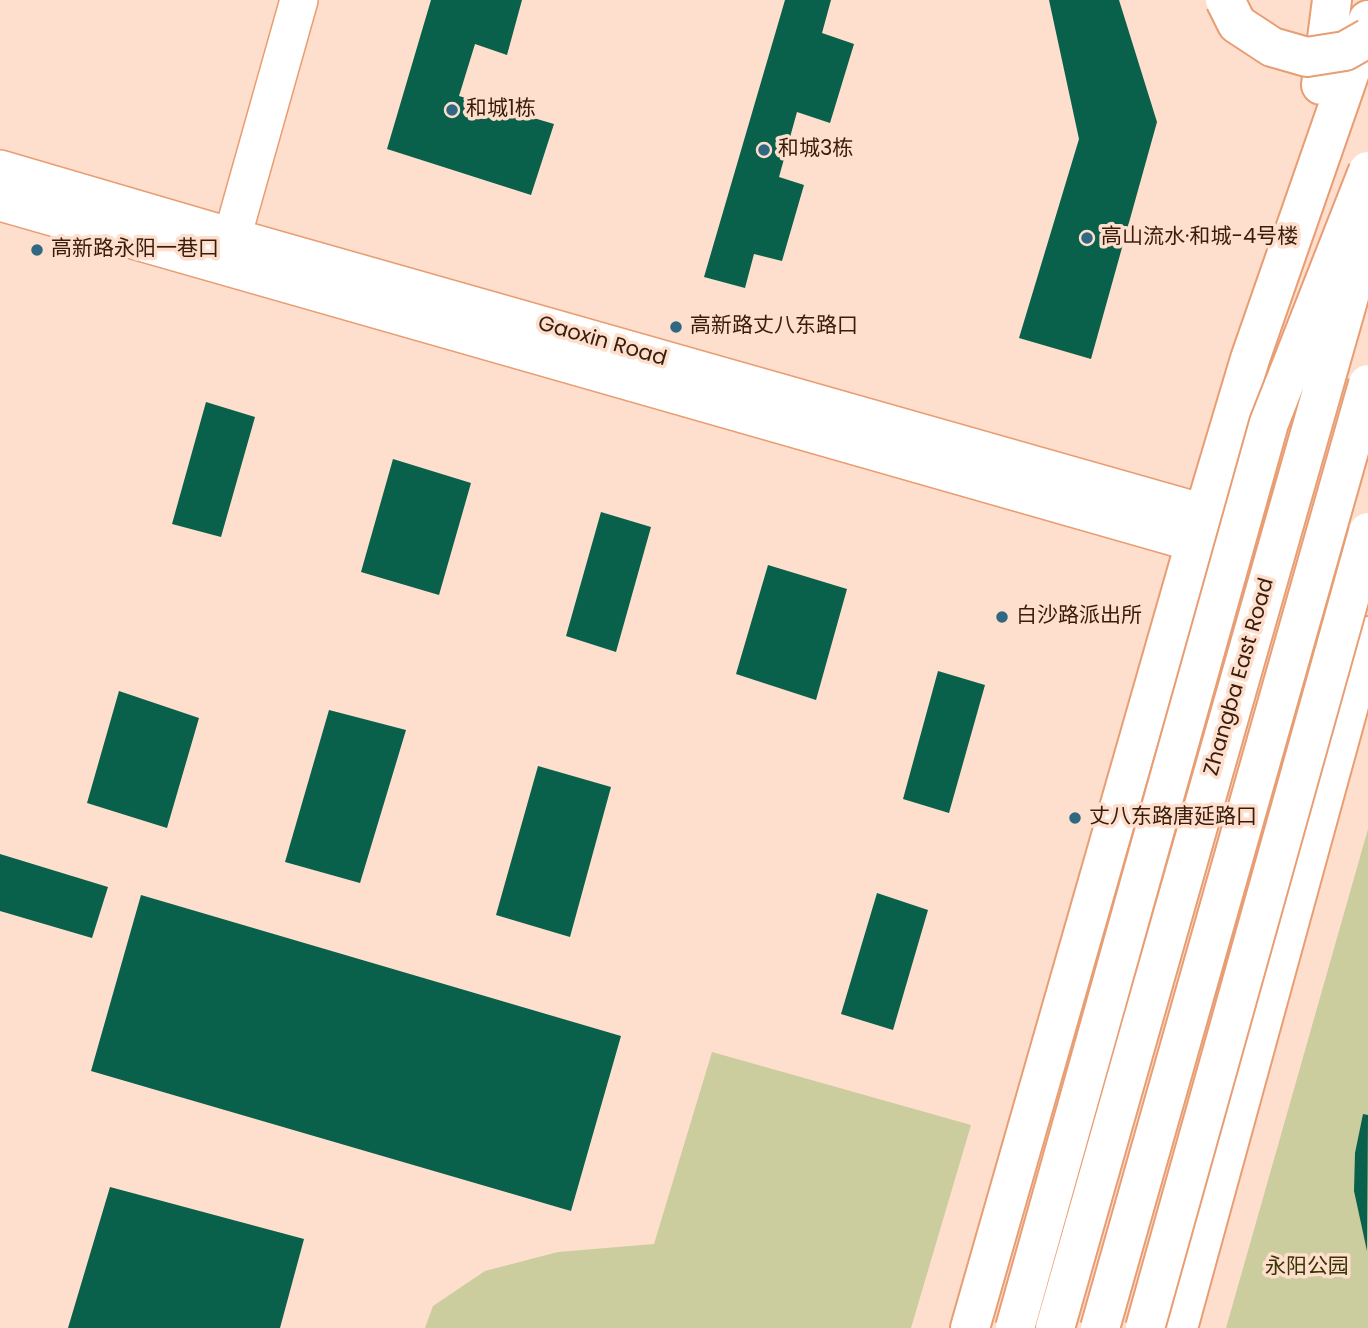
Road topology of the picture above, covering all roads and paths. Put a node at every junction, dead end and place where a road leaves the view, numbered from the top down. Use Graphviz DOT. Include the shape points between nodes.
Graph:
graph roads {
  1 [pos="299,0"];
  2 [pos="1225,0"];
  3 [pos="1332,0"];
  4 [pos="1368,20"];
  5 [pos="1368,38"];
  6 [pos="0,169"];
  7 [pos="1368,171"];
  8 [pos="1307,195"];
  9 [pos="0,202"];
  10 [pos="1368,228"];
  11 [pos="228,252"];
  12 [pos="1368,384"];
  13 [pos="1200,528"];
  14 [pos="1368,532"];
  15 [pos="1368,636"];
  16 [pos="971,1328"];
  17 [pos="1014,1328"];
  18 [pos="1055,1328"];
  19 [pos="1100,1328"];
  20 [pos="1145,1328"];
  21 [pos="1178,1328"];
  1 -- 11 [label="main road"];
  2 -- 5 [label="main road, bridge" via="1237,24 1272,47 1307,57 1345,51"];
  3 -- 8 [label="main road"];
  4 -- 8 [label="main road"];
  6 -- 11 [label="main road, Gaoxin Road"];
  7 -- 17 [label="main road, bridge" via="1269,423"];
  8 -- 13 [label="main road" via="1250,359"];
  9 -- 11 [label="main road, Gaoxin Road"];
  10 -- 18 [label="main road, Zhangba East Road, bridge"];
  11 -- 13 [label="main road, Gaoxin Road"];
  12 -- 19 [label="main road, Zhangba East Road, bridge"];
  13 -- 16 [label="main road"];
  14 -- 20 [label="main road, bridge"];
  15 -- 21 [label="main road"];
}
